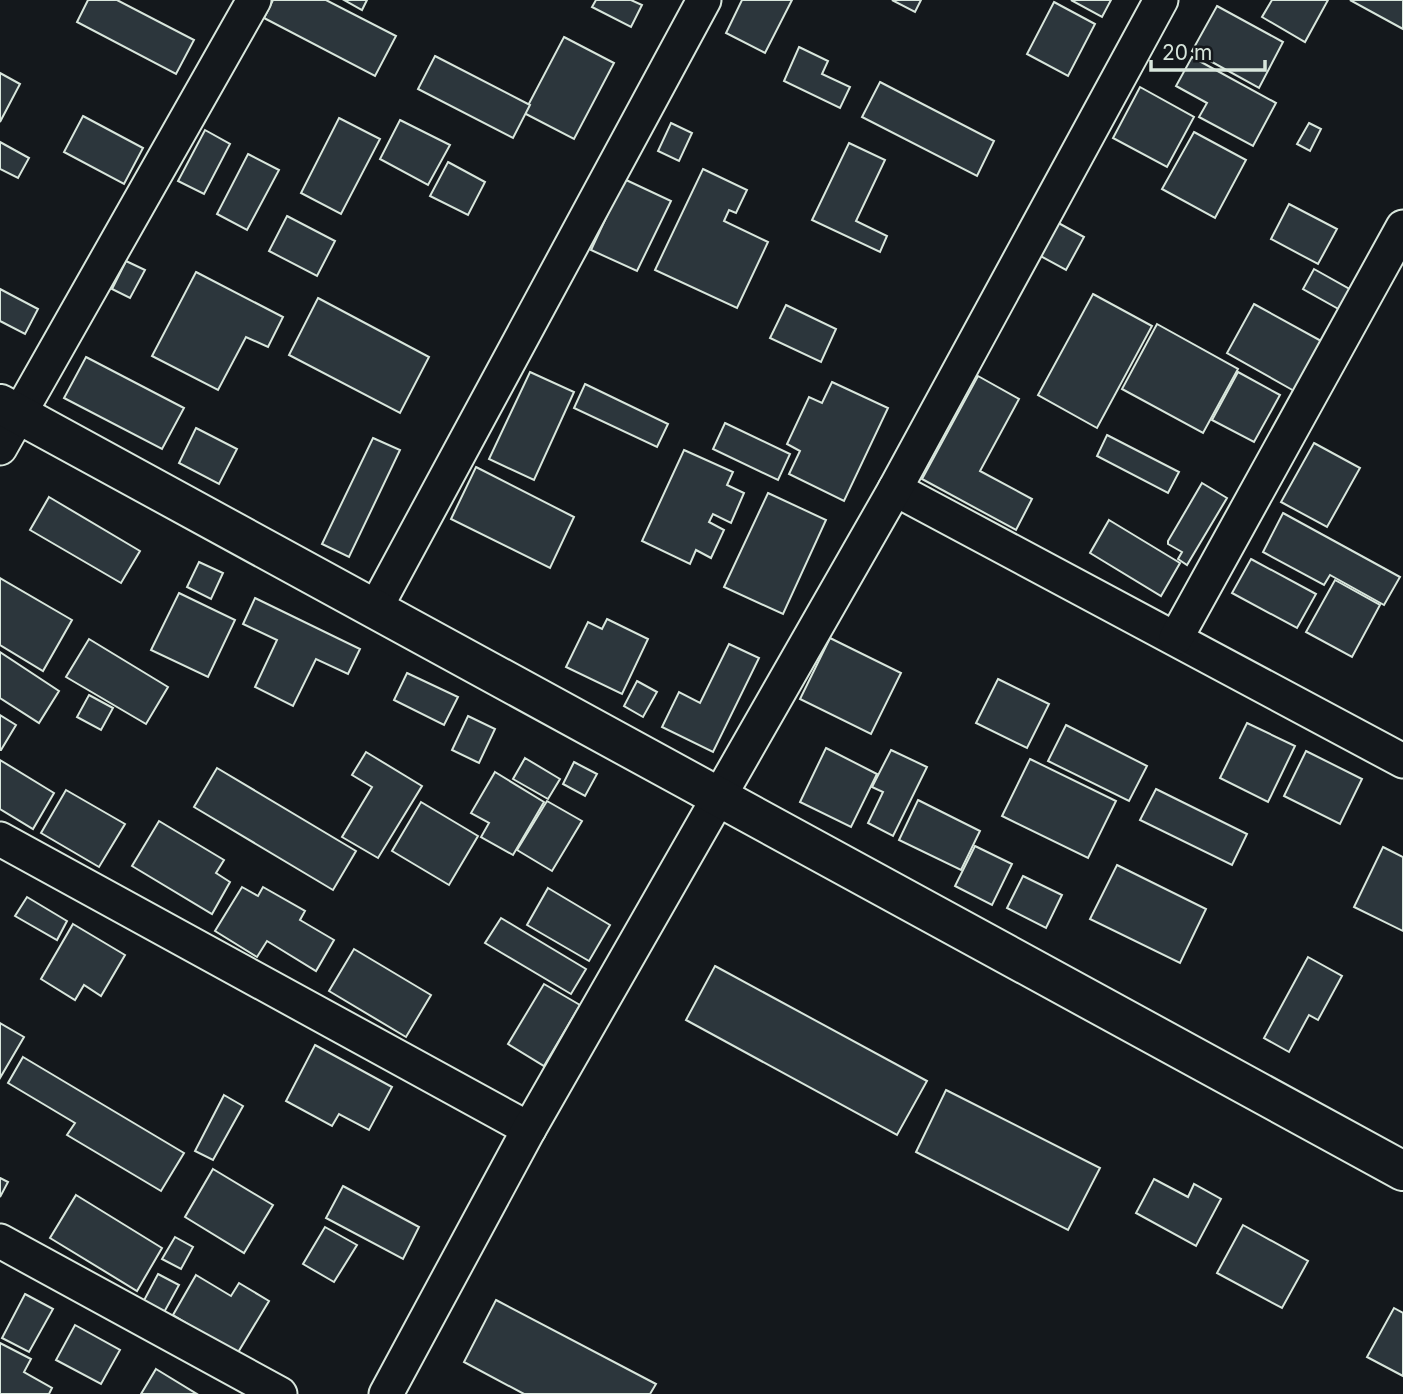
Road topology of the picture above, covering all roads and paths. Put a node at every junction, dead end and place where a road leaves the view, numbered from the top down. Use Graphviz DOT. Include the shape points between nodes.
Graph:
graph roads {
  1 [pos="254,0"];
  2 [pos="704,0"];
  3 [pos="1161,0"];
  4 [pos="1403,227"];
  5 [pos="10,409"];
  6 [pos="0,448"];
  7 [pos="895,489"];
  8 [pos="375,609"];
  9 [pos="1176,638"];
  10 [pos="1403,761"];
  11 [pos="718,796"];
  12 [pos="0,839"];
  13 [pos="530,1129"];
  14 [pos="1403,1171"];
  15 [pos="0,1241"];
  16 [pos="280,1394"];
  17 [pos="386,1394"];
  1 -- 5 [label="street"];
  2 -- 8 [label="street"];
  3 -- 7 [label="street"];
  4 -- 9 [label="street"];
  5 -- 6 [label="street"];
  5 -- 8 [label="street"];
  7 -- 9 [label="street"];
  7 -- 11 [label="street"];
  8 -- 11 [label="street"];
  9 -- 10 [label="street"];
  11 -- 13 [label="street"];
  11 -- 14 [label="street"];
  12 -- 13 [label="street"];
  13 -- 17 [label="street"];
  15 -- 16 [label="street"];
}
